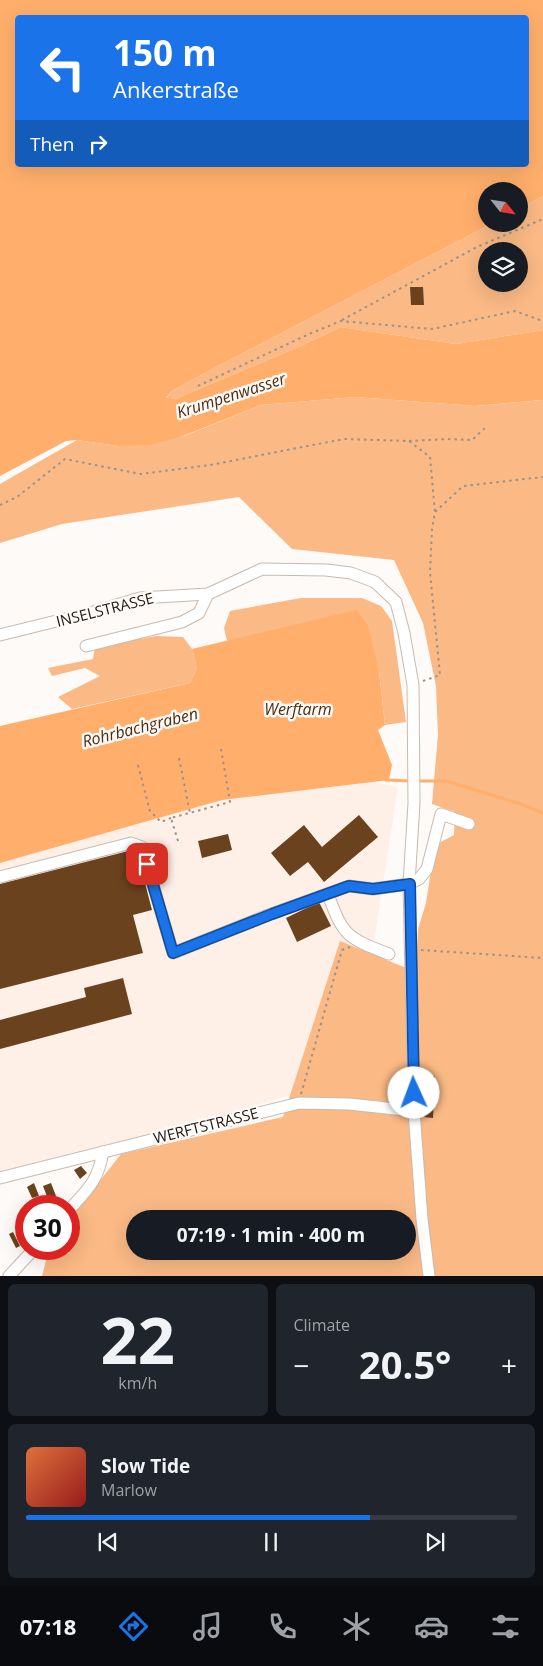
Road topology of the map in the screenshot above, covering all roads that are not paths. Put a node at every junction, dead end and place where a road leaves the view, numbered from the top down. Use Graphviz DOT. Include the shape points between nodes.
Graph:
graph roads {
  1 [pos="208,594"];
  2 [pos="0,636"];
  3 [pos="86,646"];
  4 [pos="469,824"];
  5 [pos="0,877"];
  6 [pos="410,884"];
  7 [pos="328,894"];
  8 [pos="389,954"];
  9 [pos="414,1111"];
  10 [pos="103,1152"];
  11 [pos="0,1178"];
  12 [pos="80,1198"];
  13 [pos="23,1260"];
  14 [pos="8,1276"];
  15 [pos="429,1276"];
  1 -- 2 [label="street, INSELSTRASSE" via="140,598"];
  1 -- 3 [label="street" via="199,613 182,622"];
  1 -- 6 [label="street, INSELSTRASSE" via="262,569 326,570 351,573 375,582 396,602 412,686 414,804"];
  4 -- 6 [label="street" via="441,814 427,869"];
  5 -- 7 [label="street" via="131,844 142,847 173,953"];
  6 -- 7 [label="street" via="373,889 349,886"];
  6 -- 9 [label="street"];
  7 -- 8 [label="street" via="346,933 362,944"];
  9 -- 10 [label="street, WERFTSTRASSE" via="299,1103"];
  9 -- 15 [label="street"];
  10 -- 11 [label="street, WERFTSTRASSE"];
  10 -- 12 [label="street" via="96,1180"];
  13 -- 14 [label="street"];
}
